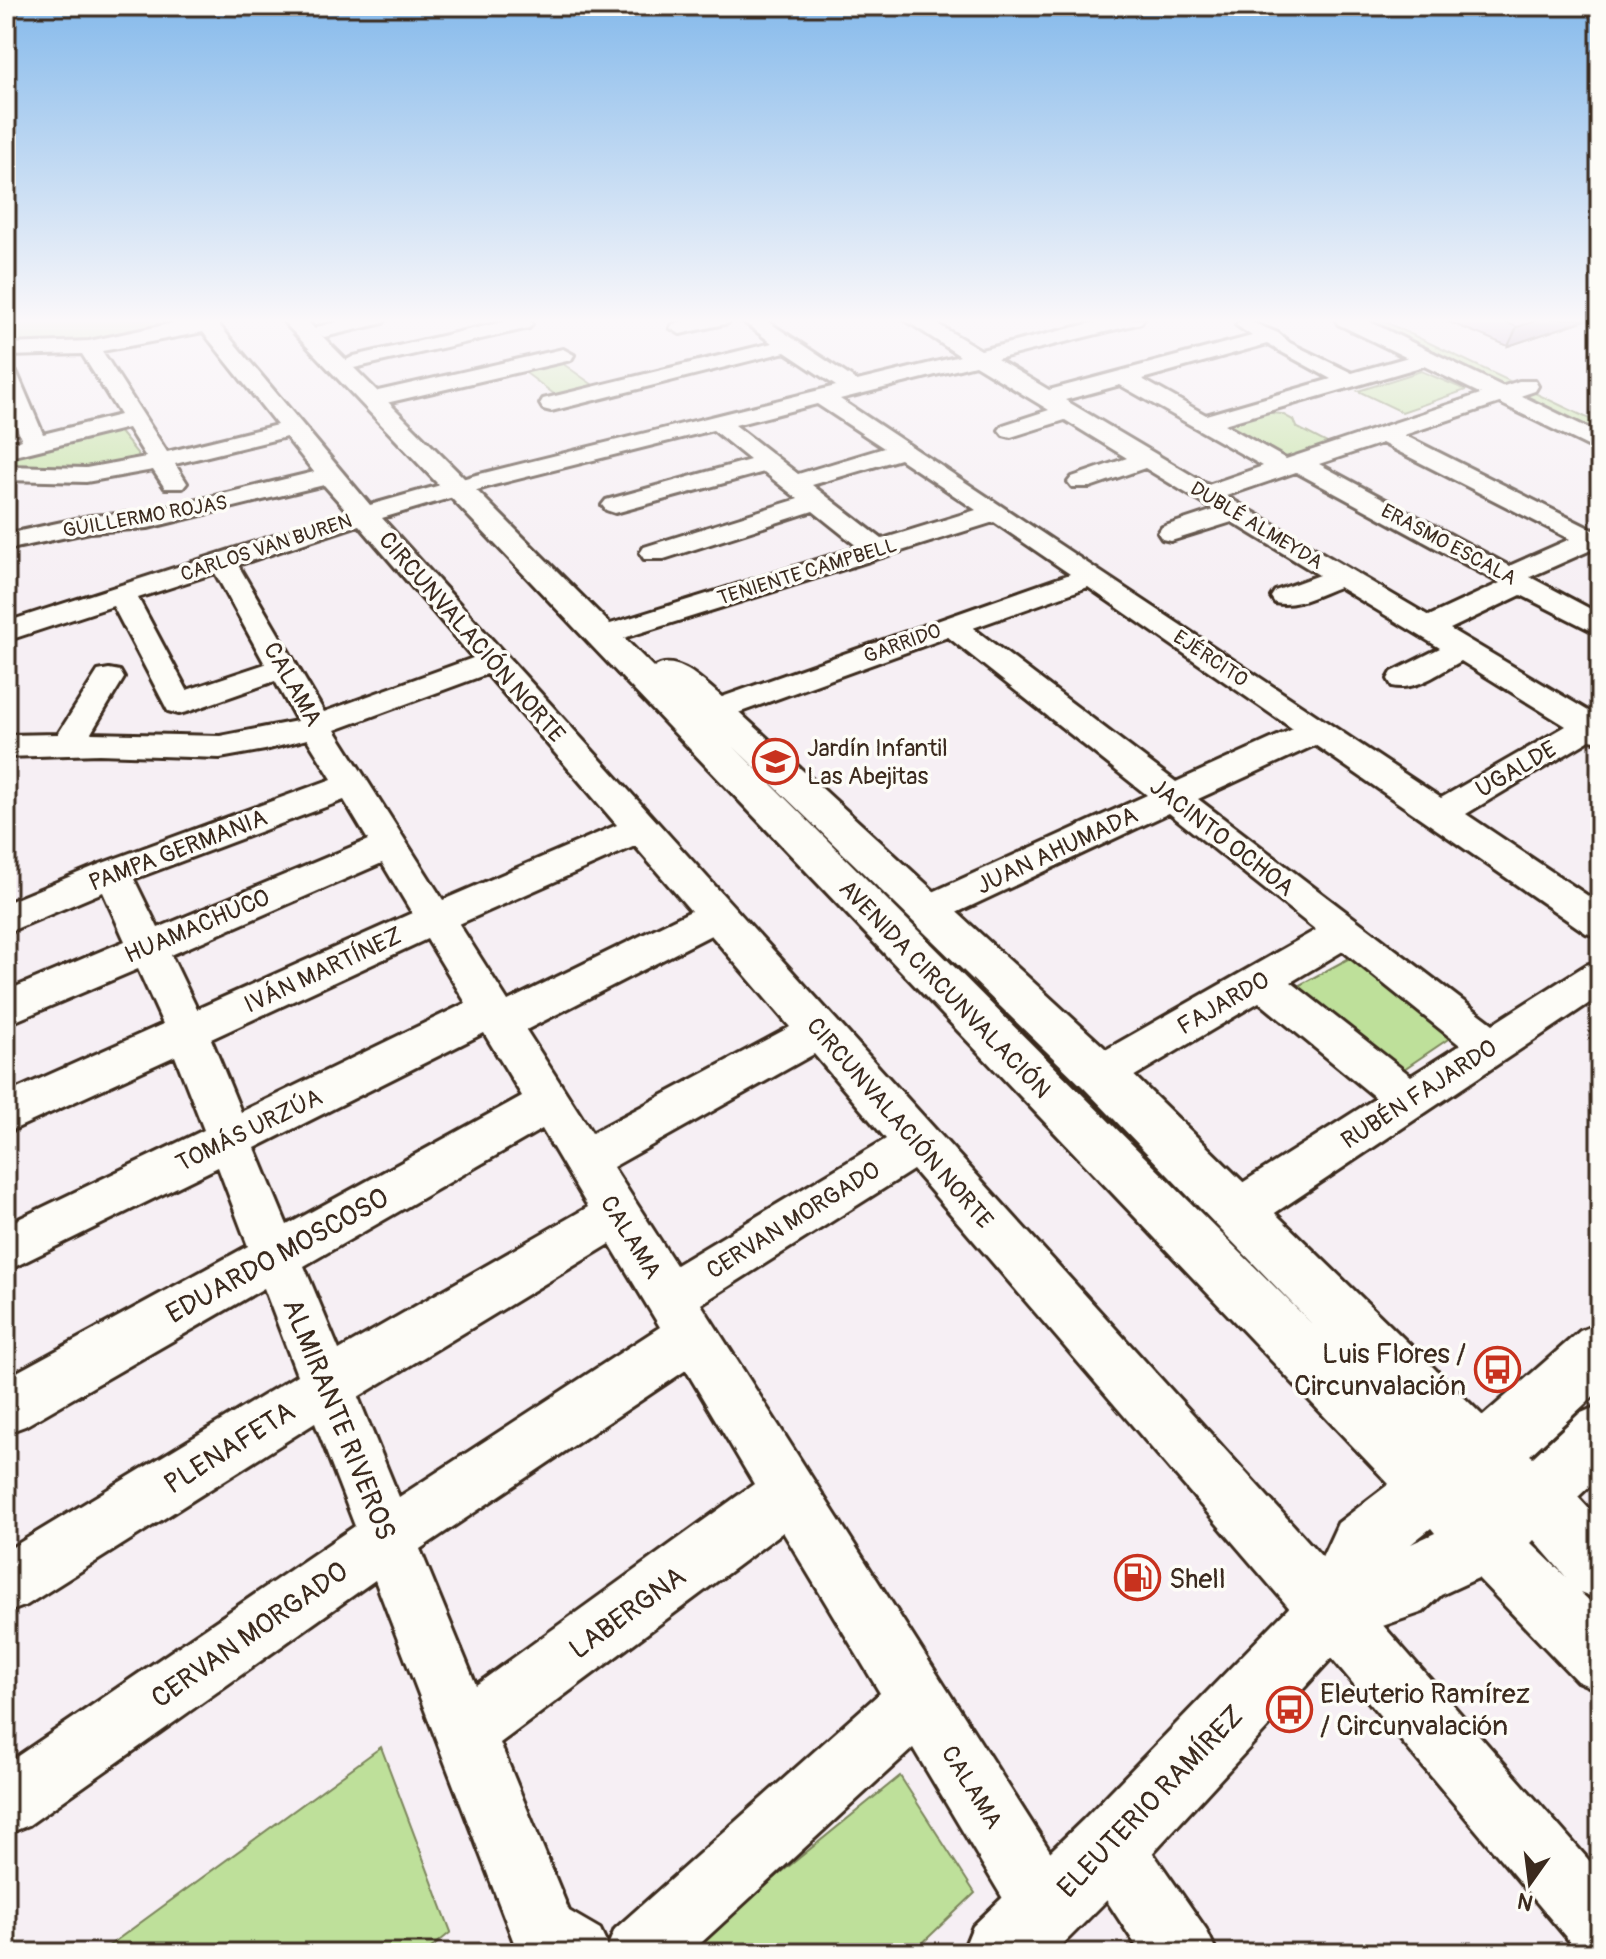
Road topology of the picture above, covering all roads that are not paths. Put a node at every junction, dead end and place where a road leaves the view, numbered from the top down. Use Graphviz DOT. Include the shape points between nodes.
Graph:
graph roads {
  1 [pos="22,410"];
  2 [pos="129,410"];
  3 [pos="275,410"];
  4 [pos="390,410"];
  5 [pos="400,410"];
  6 [pos="560,410"];
  7 [pos="763,410"];
  8 [pos="842,410"];
  9 [pos="1047,410"];
  10 [pos="1066,410"];
  11 [pos="1181,410"];
  12 [pos="1246,410"];
  13 [pos="1456,410"];
  14 [pos="1534,410"];
  15 [pos="1577,410"];
  16 [pos="1359,415"];
  17 [pos="134,419"];
  18 [pos="717,422"];
  19 [pos="1600,422"];
  20 [pos="1203,423"];
  21 [pos="1415,424"];
  22 [pos="290,429"];
  23 [pos="1011,430"];
  24 [pos="1384,434"];
  25 [pos="1600,444"];
  26 [pos="36,445"];
  27 [pos="612,449"];
  28 [pos="904,450"];
  29 [pos="6,451"];
  30 [pos="1148,459"];
  31 [pos="161,463"];
  32 [pos="768,463"];
  33 [pos="1291,466"];
  34 [pos="6,473"];
  35 [pos="63,475"];
  36 [pos="330,476"];
  37 [pos="1081,482"];
  38 [pos="793,483"];
  39 [pos="470,485"];
  40 [pos="1206,494"];
  41 [pos="816,501"];
  42 [pos="615,505"];
  43 [pos="192,511"];
  44 [pos="997,512"];
  45 [pos="1235,512"];
  46 [pos="365,515"];
  47 [pos="90,524"];
  48 [pos="1171,533"];
  49 [pos="1596,538"];
  50 [pos="6,542"];
  51 [pos="877,549"];
  52 [pos="654,553"];
  53 [pos="222,561"];
  54 [pos="1342,576"];
  55 [pos="1089,577"];
  56 [pos="1515,580"];
  57 [pos="121,594"];
  58 [pos="1285,597"];
  59 [pos="952,626"];
  60 [pos="1600,626"];
  61 [pos="1427,628"];
  62 [pos="617,631"];
  63 [pos="6,632"];
  64 [pos="1462,649"];
  65 [pos="493,661"];
  66 [pos="283,668"];
  67 [pos="109,678"];
  68 [pos="1403,679"];
  69 [pos="716,710"];
  70 [pos="316,726"];
  71 [pos="1595,729"];
  72 [pos="1319,730"];
  73 [pos="67,745"];
  74 [pos="6,746"];
  75 [pos="352,784"];
  76 [pos="1172,798"];
  77 [pos="1442,813"];
  78 [pos="641,829"];
  79 [pos="390,845"];
  80 [pos="113,873"];
  81 [pos="926,911"];
  82 [pos="717,915"];
  83 [pos="6,919"];
  84 [pos="435,919"];
  85 [pos="1600,923"];
  86 [pos="1345,932"];
  87 [pos="147,947"];
  88 [pos="1600,976"];
  89 [pos="1261,981"];
  90 [pos="6,1009"];
  91 [pos="496,1017"];
  92 [pos="820,1031"];
  93 [pos="187,1032"];
  94 [pos="1492,1046"];
  95 [pos="1101,1074"];
  96 [pos="1409,1100"];
  97 [pos="549,1103"];
  98 [pos="6,1114"];
  99 [pos="230,1140"];
  100 [pos="918,1143"];
  101 [pos="584,1160"];
  102 [pos="1237,1212"];
  103 [pos="618,1214"];
  104 [pos="6,1249"];
  105 [pos="275,1255"];
  106 [pos="680,1316"];
  107 [pos="1600,1351"];
  108 [pos="327,1386"];
  109 [pos="6,1407"];
  110 [pos="1600,1435"];
  111 [pos="1456,1470"];
  112 [pos="790,1492"];
  113 [pos="1535,1496"];
  114 [pos="387,1538"];
  115 [pos="1487,1542"];
  116 [pos="1600,1568"];
  117 [pos="6,1584"];
  118 [pos="1331,1611"];
  119 [pos="1600,1658"];
  120 [pos="919,1700"];
  121 [pos="464,1732"];
  122 [pos="6,1802"];
  123 [pos="1109,1846"];
  124 [pos="1600,1925"];
  125 [pos="1023,1930"];
  126 [pos="576,1953"];
  127 [pos="639,1953"];
  128 [pos="1182,1953"];
  1 -- 26 [label="street"];
  2 -- 17 [label="street"];
  3 -- 22 [label="street, CIRCUNVALACIÓN NORTE"];
  4 -- 39 [label="main road, AVENIDA CIRCUNVALACIÓN"];
  5 -- 39 [label="main road, AVENIDA CIRCUNVALACIÓN"];
  6 -- 27 [label="street"];
  7 -- 18 [label="street, CARLOS VAN BUREN"];
  8 -- 28 [label="street, EJÉRCITO"];
  9 -- 23 [label="street"];
  10 -- 30 [label="street, DUBLÉ ALMEYDA"];
  11 -- 20 [label="street, ERASMO ESCALA"];
  12 -- 20 [label="street"];
  13 -- 21 [label="street"];
  14 -- 25 [label="main road"];
  15 -- 19 [label="main road"];
  16 -- 21 [label="street"];
  17 -- 26 [label="street"];
  17 -- 31 [label="street"];
  18 -- 27 [label="street, CARLOS VAN BUREN"];
  18 -- 32 [label="street"];
  20 -- 33 [label="street, ERASMO ESCALA"];
  21 -- 24 [label="street"];
  22 -- 31 [label="street"];
  22 -- 36 [label="street, CIRCUNVALACIÓN NORTE"];
  24 -- 33 [label="street"];
  24 -- 49 [label="street"];
  26 -- 29 [label="street"];
  27 -- 39 [label="street, CARLOS VAN BUREN"];
  28 -- 38 [label="street"];
  28 -- 44 [label="street, EJÉRCITO"];
  30 -- 37 [label="street"];
  30 -- 40 [label="street, DUBLÉ ALMEYDA"];
  31 -- 35 [label="street"];
  31 -- 43 [label="street"];
  32 -- 38 [label="street"];
  32 -- 42 [label="street"];
  33 -- 40 [label="street"];
  33 -- 56 [label="street, ERASMO ESCALA"];
  34 -- 35 [label="street"];
  35 -- 47 [label="street"];
  36 -- 43 [label="street, GUILLERMO ROJAS"];
  36 -- 46 [label="street, CIRCUNVALACIÓN NORTE"];
  38 -- 41 [label="street"];
  39 -- 46 [label="street, CARLOS VAN BUREN"];
  39 -- 62 [label="main road, AVENIDA CIRCUNVALACIÓN"];
  39 -- 111 [label="main road, AVENIDA CIRCUNVALACIÓN"];
  40 -- 45 [label="street, DUBLÉ ALMEYDA"];
  41 -- 51 [label="street"];
  41 -- 52 [label="street"];
  43 -- 47 [label="street, GUILLERMO ROJAS"];
  44 -- 51 [label="street, TENIENTE CAMPBELL"];
  44 -- 55 [label="street, EJÉRCITO"];
  45 -- 48 [label="street"];
  45 -- 54 [label="street, DUBLÉ ALMEYDA"];
  46 -- 53 [label="street, CARLOS VAN BUREN"];
  46 -- 65 [label="street, CIRCUNVALACIÓN NORTE"];
  47 -- 50 [label="street, GUILLERMO ROJAS"];
  49 -- 56 [label="street"];
  51 -- 62 [label="street, TENIENTE CAMPBELL"];
  53 -- 57 [label="street, CARLOS VAN BUREN"];
  53 -- 66 [label="street, CALAMA"];
  54 -- 58 [label="street"];
  54 -- 61 [label="street, DUBLÉ ALMEYDA"];
  55 -- 59 [label="street, GARRIDO"];
  55 -- 72 [label="street, EJÉRCITO"];
  56 -- 60 [label="street, ERASMO ESCALA"];
  56 -- 61 [label="street"];
  57 -- 63 [label="street, CARLOS VAN BUREN"];
  57 -- 66 [label="street" via="179,704"];
  59 -- 69 [label="street, GARRIDO"];
  59 -- 76 [label="street, JACINTO OCHOA"];
  61 -- 64 [label="street, DUBLÉ ALMEYDA"];
  62 -- 69 [label="main road, AVENIDA CIRCUNVALACIÓN"];
  64 -- 68 [label="street"];
  64 -- 71 [label="street, DUBLÉ ALMEYDA"];
  65 -- 70 [label="street"];
  65 -- 78 [label="street, CIRCUNVALACIÓN NORTE"];
  66 -- 70 [label="street, CALAMA"];
  67 -- 73 [label="street"];
  69 -- 81 [label="main road, AVENIDA CIRCUNVALACIÓN"];
  70 -- 73 [label="street" via="220,747"];
  70 -- 75 [label="street, CALAMA"];
  71 -- 77 [label="street, UGALDE"];
  72 -- 76 [label="street, JUAN AHUMADA"];
  72 -- 77 [label="street, EJÉRCITO"];
  73 -- 74 [label="street"];
  75 -- 79 [label="street, CALAMA"];
  75 -- 80 [label="street, PAMPA GERMANIA"];
  76 -- 81 [label="street, JUAN AHUMADA"];
  76 -- 86 [label="street, JACINTO OCHOA"];
  77 -- 85 [label="street, EJÉRCITO"];
  78 -- 82 [label="street, CIRCUNVALACIÓN NORTE"];
  78 -- 84 [label="street, IVÁN MARTÍNEZ"];
  79 -- 84 [label="street, CALAMA"];
  79 -- 87 [label="street, HUAMACHUCO"];
  80 -- 83 [label="street, PAMPA GERMANIA"];
  80 -- 87 [label="street, ALMIRANTE RIVEROS"];
  81 -- 95 [label="main road, AVENIDA CIRCUNVALACIÓN"];
  82 -- 91 [label="street, TOMÁS URZÚA"];
  82 -- 92 [label="street, CIRCUNVALACIÓN NORTE"];
  84 -- 91 [label="street, CALAMA"];
  84 -- 93 [label="street, IVÁN MARTÍNEZ"];
  86 -- 89 [label="street, FAJARDO"];
  86 -- 94 [label="street, JACINTO OCHOA"];
  87 -- 90 [label="street, HUAMACHUCO"];
  87 -- 93 [label="street, ALMIRANTE RIVEROS"];
  88 -- 94 [label="street, RUBÉN FAJARDO"];
  89 -- 95 [label="street, FAJARDO"];
  89 -- 96 [label="street"];
  91 -- 97 [label="street, CALAMA"];
  91 -- 99 [label="street, TOMÁS URZÚA"];
  92 -- 100 [label="street, CIRCUNVALACIÓN NORTE"];
  92 -- 101 [label="street"];
  93 -- 98 [label="street, IVÁN MARTÍNEZ"];
  93 -- 99 [label="street, ALMIRANTE RIVEROS"];
  94 -- 96 [label="street, RUBÉN FAJARDO"];
  95 -- 102 [label="main road, AVENIDA CIRCUNVALACIÓN"];
  96 -- 102 [label="street, RUBÉN FAJARDO"];
  97 -- 101 [label="street, CALAMA"];
  97 -- 105 [label="street, EDUARDO MOSCOSO"];
  99 -- 104 [label="street, TOMÁS URZÚA"];
  99 -- 105 [label="street, ALMIRANTE RIVEROS"];
  100 -- 106 [label="street, CERVAN MORGADO"];
  100 -- 118 [label="street, CIRCUNVALACIÓN NORTE"];
  101 -- 103 [label="street, CALAMA"];
  102 -- 111 [label="main road, AVENIDA CIRCUNVALACIÓN"];
  103 -- 106 [label="street, CALAMA"];
  103 -- 108 [label="street, PLENAFETA"];
  105 -- 108 [label="street, ALMIRANTE RIVEROS"];
  105 -- 109 [label="street, EDUARDO MOSCOSO"];
  106 -- 112 [label="street, CALAMA"];
  106 -- 114 [label="street, CERVAN MORGADO"];
  107 -- 111 [label="main road, ELEUTERIO RAMÍREZ" via="1512,1432"];
  108 -- 114 [label="street, ALMIRANTE RIVEROS"];
  108 -- 117 [label="street, PLENAFETA"];
  110 -- 113 [label="main road, ELEUTERIO RAMÍREZ"];
  111 -- 113 [label="main road, AVENIDA CIRCUNVALACIÓN"];
  111 -- 115 [label="main road, AVENIDA CIRCUNVALACIÓN"];
  111 -- 118 [label="main road, ELEUTERIO RAMÍREZ" via="1360,1545"];
  112 -- 120 [label="street, CALAMA"];
  112 -- 121 [label="street, LABERGNA"];
  113 -- 115 [label="main road, ELEUTERIO RAMÍREZ"];
  113 -- 116 [label="main road, AVENIDA CIRCUNVALACIÓN"];
  114 -- 121 [label="street, ALMIRANTE RIVEROS"];
  114 -- 122 [label="street, CERVAN MORGADO"];
  115 -- 118 [label="main road, ELEUTERIO RAMÍREZ" via="1419,1573 1400,1589"];
  115 -- 119 [label="main road, AVENIDA CIRCUNVALACIÓN"];
  118 -- 123 [label="main road, ELEUTERIO RAMÍREZ"];
  118 -- 124 [label="street, CIRCUNVALACIÓN NORTE"];
  120 -- 125 [label="street, CALAMA"];
  120 -- 127 [label="street"];
  121 -- 126 [label="street, ALMIRANTE RIVEROS" via="545,1935"];
  123 -- 125 [label="main road, ELEUTERIO RAMÍREZ"];
  123 -- 128 [label="street"];
}
